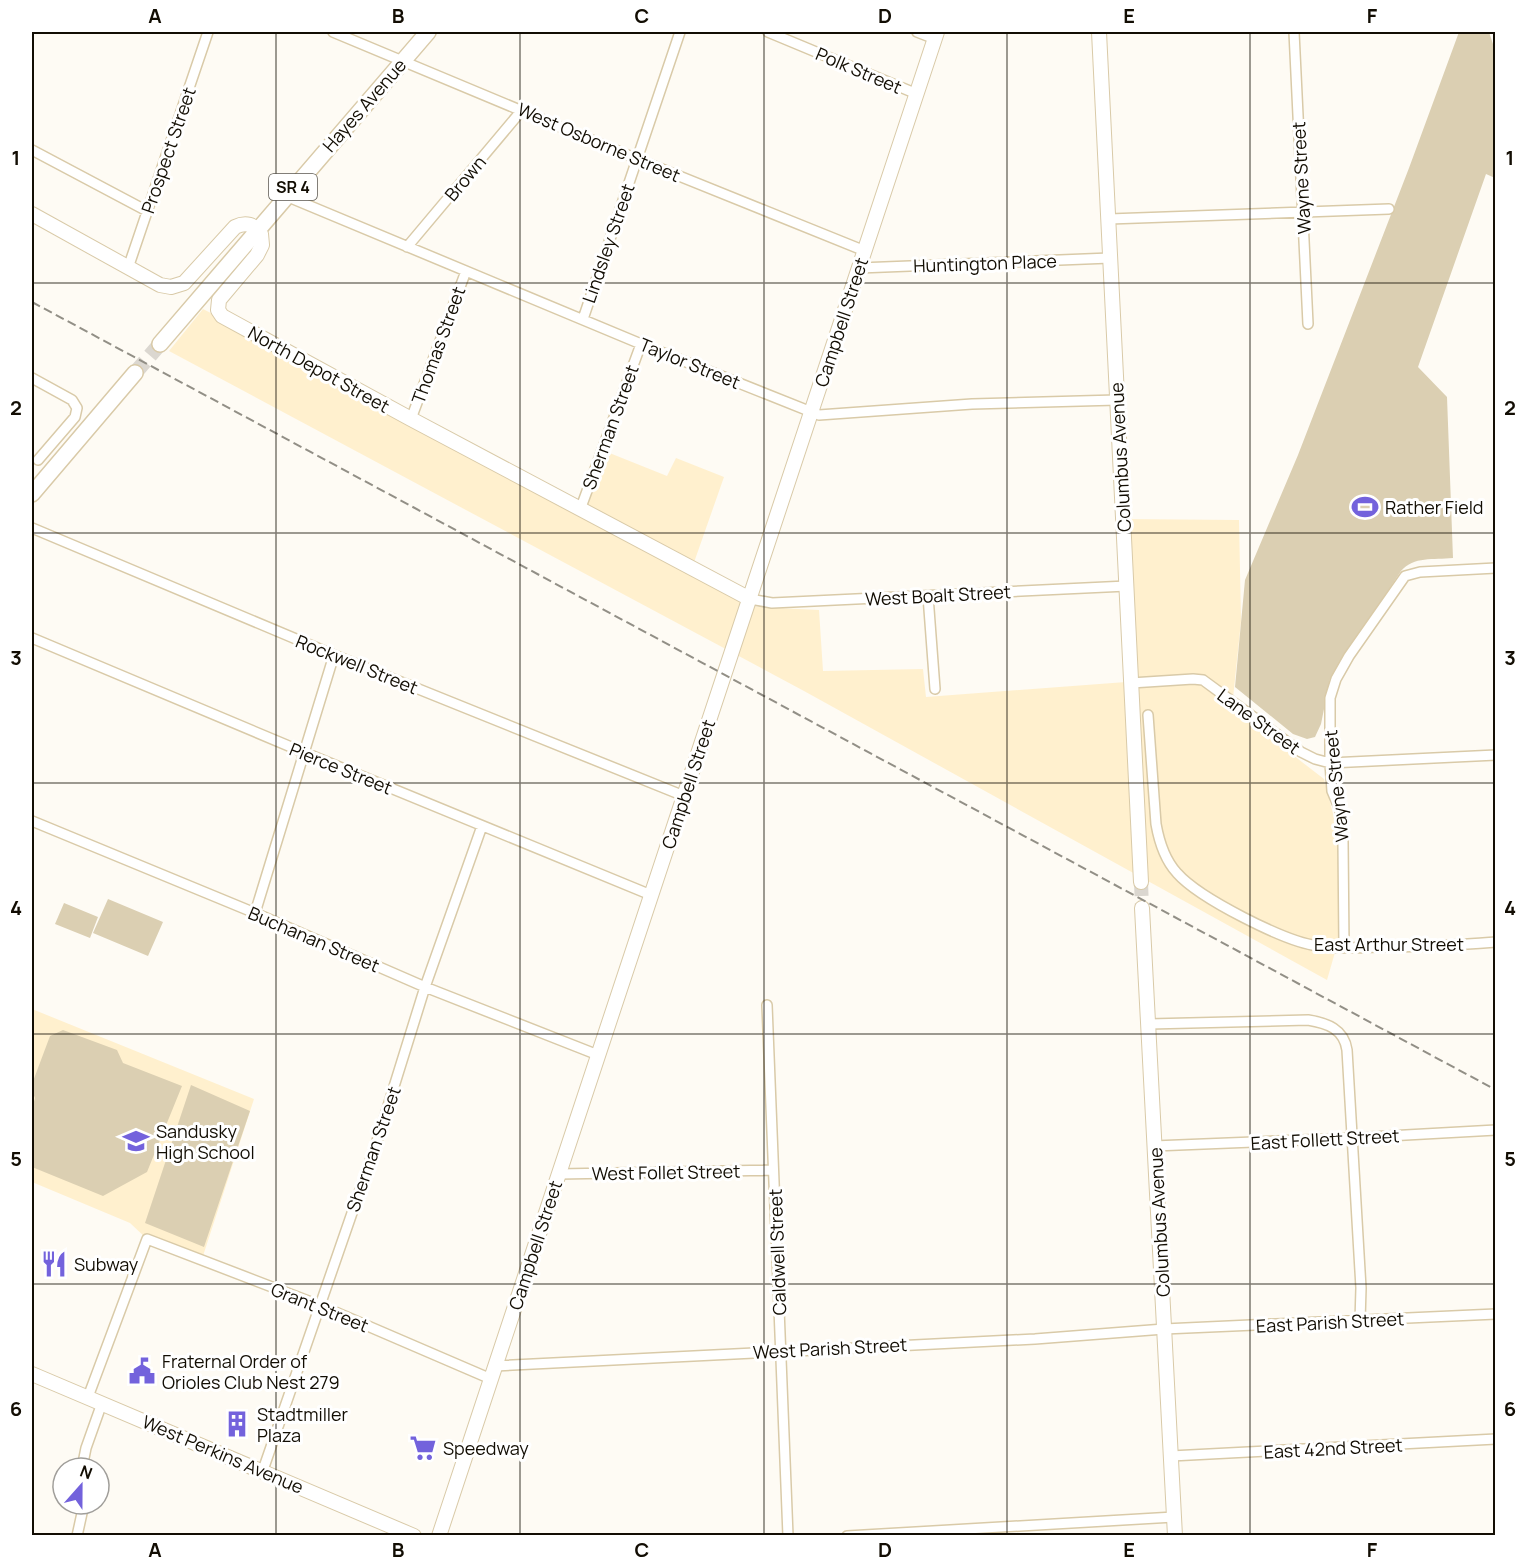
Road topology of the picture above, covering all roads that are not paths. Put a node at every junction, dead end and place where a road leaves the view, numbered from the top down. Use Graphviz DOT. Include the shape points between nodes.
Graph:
graph roads {
  1 [pos="208,32"];
  2 [pos="333,32"];
  3 [pos="428,32"];
  4 [pos="680,32"];
  5 [pos="768,32"];
  6 [pos="917,32"];
  7 [pos="1100,32"];
  8 [pos="1294,32"];
  9 [pos="936,35"];
  10 [pos="403,60"];
  11 [pos="917,94"];
  12 [pos="522,110"];
  13 [pos="32,150"];
  14 [pos="637,159"];
  15 [pos="286,196"];
  16 [pos="1389,209"];
  17 [pos="147,211"];
  18 [pos="1302,212"];
  19 [pos="32,214"];
  20 [pos="1108,219"];
  21 [pos="258,228"];
  22 [pos="407,247"];
  23 [pos="865,251"];
  24 [pos="1110,258"];
  25 [pos="129,268"];
  26 [pos="859,268"];
  27 [pos="466,271"];
  28 [pos="583,319"];
  29 [pos="1308,324"];
  30 [pos="160,344"];
  31 [pos="640,344"];
  32 [pos="135,373"];
  33 [pos="32,378"];
  34 [pos="1117,400"];
  35 [pos="812,412"];
  36 [pos="411,419"];
  37 [pos="35,459"];
  38 [pos="54,467"];
  39 [pos="32,494"];
  40 [pos="580,510"];
  41 [pos="32,528"];
  42 [pos="1496,568"];
  43 [pos="1127,586"];
  44 [pos="928,596"];
  45 [pos="750,599"];
  46 [pos="32,638"];
  47 [pos="334,655"];
  48 [pos="1131,683"];
  49 [pos="935,689"];
  50 [pos="1148,715"];
  51 [pos="303,752"];
  52 [pos="1496,755"];
  53 [pos="1330,763"];
  54 [pos="684,796"];
  55 [pos="32,821"];
  56 [pos="482,826"];
  57 [pos="1141,882"];
  58 [pos="651,895"];
  59 [pos="1142,908"];
  60 [pos="255,913"];
  61 [pos="1496,942"];
  62 [pos="1344,947"];
  63 [pos="425,987"];
  64 [pos="767,1005"];
  65 [pos="1149,1024"];
  66 [pos="598,1055"];
  67 [pos="1496,1130"];
  68 [pos="1352,1138"];
  69 [pos="1154,1146"];
  70 [pos="774,1170"];
  71 [pos="559,1174"];
  72 [pos="319,1305"];
  73 [pos="1496,1314"];
  74 [pos="1360,1321"];
  75 [pos="1164,1329"];
  76 [pos="781,1351"];
  77 [pos="493,1372"];
  78 [pos="32,1374"];
  79 [pos="88,1397"];
  80 [pos="102,1403"];
  81 [pos="1496,1439"];
  82 [pos="84,1456"];
  83 [pos="1172,1456"];
  84 [pos="263,1470"];
  85 [pos="82,1516"];
  86 [pos="1174,1517"];
  87 [pos="985,1532"];
  88 [pos="78,1536"];
  89 [pos="414,1536"];
  90 [pos="439,1536"];
  91 [pos="788,1536"];
  92 [pos="847,1536"];
  93 [pos="1175,1536"];
  1 -- 17 [label="street, Prospect Street"];
  2 -- 10 [label="street, West Osborne Street"];
  3 -- 10 [label="main road, Hayes Avenue / SR 4"];
  4 -- 14 [label="street, Lindsley Street"];
  5 -- 11 [label="street, Polk Street"];
  6 -- 9 [label="street"];
  7 -- 20 [label="street, Columbus Avenue"];
  8 -- 18 [label="street, Wayne Street"];
  9 -- 11 [label="street, Campbell Street"];
  10 -- 12 [label="street, West Osborne Street"];
  10 -- 15 [label="main road, Hayes Avenue / SR 4"];
  11 -- 23 [label="street, Campbell Street"];
  12 -- 14 [label="street, West Osborne Street"];
  12 -- 22 [label="street, Brown"];
  13 -- 17 [label="street"];
  14 -- 23 [label="street, West Osborne Street"];
  14 -- 28 [label="street, Lindsley Street"];
  15 -- 21 [label="main road, Hayes Avenue / SR 4"];
  15 -- 22 [label="street, Taylor Street"];
  16 -- 18 [label="street"];
  17 -- 25 [label="street, Prospect Street"];
  18 -- 20 [label="street"];
  18 -- 29 [label="street, Wayne Street"];
  19 -- 25 [label="street"];
  20 -- 24 [label="street, Columbus Avenue"];
  21 -- 25 [label="street" via="247,224 235,227 178,286 164,286"];
  21 -- 30 [label="main road, Hayes Avenue / SR 4"];
  21 -- 36 [label="street, North Depot Street" via="261,249 220,298 219,313"];
  22 -- 27 [label="street, Taylor Street"];
  23 -- 26 [label="street, Campbell Street"];
  24 -- 26 [label="street, Huntington Place"];
  24 -- 34 [label="street, Columbus Avenue"];
  26 -- 35 [label="street, Campbell Street"];
  27 -- 28 [label="street, Taylor Street"];
  27 -- 36 [label="street, Thomas Street"];
  28 -- 31 [label="street, Taylor Street"];
  31 -- 35 [label="street, Taylor Street"];
  31 -- 40 [label="street, Sherman Street"];
  32 -- 38 [label="main road"];
  33 -- 37 [label="street" via="72,400 77,408 75,417"];
  34 -- 35 [label="street, Taylor Street" via="972,404 819,415"];
  34 -- 43 [label="street, Columbus Avenue"];
  35 -- 45 [label="street, Campbell Street"];
  36 -- 40 [label="street, North Depot Street"];
  37 -- 38 [label="street"];
  38 -- 39 [label="main road"];
  40 -- 45 [label="street, North Depot Street"];
  41 -- 47 [label="street, Rockwell Street"];
  42 -- 53 [label="street, Wayne Street" via="1406,575 1396,586 1333,685 1329,708"];
  43 -- 44 [label="street, West Boalt Street"];
  43 -- 48 [label="street, Columbus Avenue"];
  44 -- 45 [label="street, West Boalt Street" via="772,603"];
  44 -- 49 [label="street"];
  45 -- 54 [label="street, Campbell Street"];
  46 -- 51 [label="street, Pierce Street"];
  47 -- 51 [label="street"];
  47 -- 54 [label="street, Rockwell Street"];
  48 -- 53 [label="street, Lane Street" via="1203,680 1293,747"];
  48 -- 57 [label="street, Columbus Avenue"];
  50 -- 62 [label="street, East Arthur Street" via="1156,828 1174,870 1214,900 1276,932 1306,944"];
  51 -- 56 [label="street, Pierce Street"];
  51 -- 60 [label="street"];
  52 -- 53 [label="street, Lane Street"];
  53 -- 62 [label="street, Wayne Street" via="1343,842"];
  54 -- 58 [label="street, Campbell Street"];
  55 -- 60 [label="street, Buchanan Street"];
  56 -- 58 [label="street, Pierce Street"];
  56 -- 63 [label="street, Sherman Street"];
  58 -- 66 [label="street, Campbell Street"];
  59 -- 65 [label="street, Columbus Avenue"];
  60 -- 63 [label="street, Buchanan Street"];
  61 -- 62 [label="street, East Arthur Street"];
  63 -- 66 [label="street, Buchanan Street"];
  63 -- 72 [label="street, Sherman Street" via="378,1138"];
  64 -- 70 [label="street, Caldwell Street"];
  65 -- 68 [label="street" via="1308,1020 1337,1030 1345,1038 1347,1050"];
  65 -- 69 [label="street, Columbus Avenue"];
  66 -- 71 [label="street, Campbell Street"];
  67 -- 68 [label="street, East Follett Street"];
  68 -- 69 [label="street, East Follett Street"];
  68 -- 74 [label="street"];
  69 -- 75 [label="street, Columbus Avenue"];
  70 -- 71 [label="street, West Follet Street"];
  70 -- 76 [label="street, Caldwell Street"];
  71 -- 77 [label="street, Campbell Street"];
  72 -- 77 [label="street, Grant Street"];
  72 -- 79 [label="street, Grant Street" via="147,1239"];
  72 -- 84 [label="street, Sherman Street"];
  73 -- 74 [label="street, East Parish Street"];
  74 -- 75 [label="street, East Parish Street"];
  75 -- 76 [label="street, West Parish Street"];
  75 -- 83 [label="street, Columbus Avenue"];
  76 -- 77 [label="street, West Parish Street"];
  76 -- 91 [label="street, Caldwell Street"];
  77 -- 90 [label="street, Campbell Street"];
  78 -- 79 [label="street, West Perkins Avenue"];
  79 -- 80 [label="street, West Perkins Avenue"];
  80 -- 82 [label="street"];
  80 -- 84 [label="street, West Perkins Avenue"];
  81 -- 83 [label="street, East 42nd Street"];
  83 -- 86 [label="street, Columbus Avenue"];
  84 -- 89 [label="street, West Perkins Avenue"];
  85 -- 88 [label="street"];
  86 -- 87 [label="street"];
  86 -- 93 [label="street, Columbus Avenue"];
  87 -- 92 [label="street"];
}
